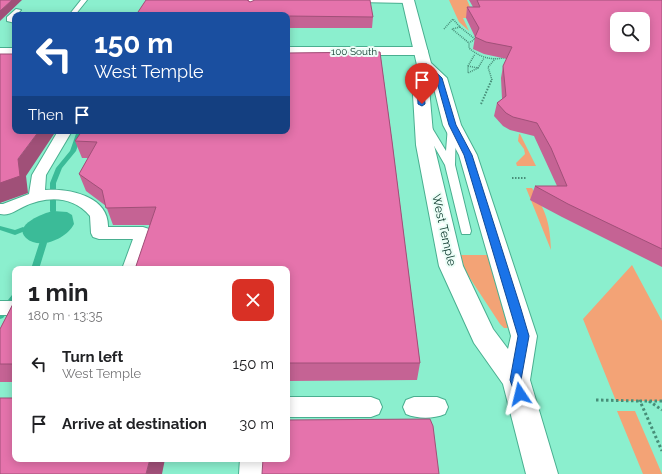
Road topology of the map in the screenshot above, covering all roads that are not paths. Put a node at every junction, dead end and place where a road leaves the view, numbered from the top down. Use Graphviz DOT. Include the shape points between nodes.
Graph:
graph roads {
  1 [pos="84,0"];
  2 [pos="225,0"];
  3 [pos="262,0"];
  4 [pos="352,0"];
  5 [pos="408,0"];
  6 [pos="254,3"];
  7 [pos="18,10"];
  8 [pos="16,12"];
  9 [pos="74,12"];
  10 [pos="0,40"];
  11 [pos="12,40"];
  12 [pos="290,42"];
  13 [pos="290,51"];
  14 [pos="0,52"];
  15 [pos="12,52"];
  16 [pos="421,53"];
  17 [pos="423,119"];
  18 [pos="452,125"];
  19 [pos="63,134"];
  20 [pos="450,165"];
  21 [pos="36,197"];
  22 [pos="0,209"];
  23 [pos="466,231"];
  24 [pos="132,266"];
  25 [pos="0,308"];
  26 [pos="12,308"];
  27 [pos="516,380"];
  28 [pos="290,407"];
  29 [pos="370,408"];
  30 [pos="414,408"];
  31 [pos="437,408"];
  32 [pos="252,462"];
  33 [pos="251,474"];
  34 [pos="542,474"];
  1 -- 9 [label="lane"];
  2 -- 6 [label="lane"];
  3 -- 6 [label="lane"];
  4 -- 5 [label="lane"];
  5 -- 16 [label="main road, West Temple"];
  7 -- 8 [label="lane"];
  10 -- 11 [label="main road"];
  12 -- 16 [label="main road, 100 South"];
  13 -- 16 [label="main road, 100 South"];
  14 -- 15 [label="main road"];
  16 -- 17 [label="main road, West Temple"];
  16 -- 18 [label="main road, West Temple" via="439,78"];
  17 -- 20 [label="lane"];
  17 -- 27 [label="main road, West Temple" via="425,145 452,266 483,336"];
  18 -- 20 [label="lane"];
  18 -- 27 [label="main road, West Temple" via="468,155 524,336"];
  19 -- 21 [label="street" via="39,175"];
  20 -- 23 [label="lane"];
  21 -- 22 [label="street" via="5,210"];
  21 -- 24 [label="street" via="65,194 80,200 90,206 99,217 99,233 143,233"];
  25 -- 26 [label="street"];
  27 -- 34 [label="main road, West Temple"];
  28 -- 29 [label="street"];
  30 -- 31 [label="street"];
  32 -- 33 [label="street"];
}
